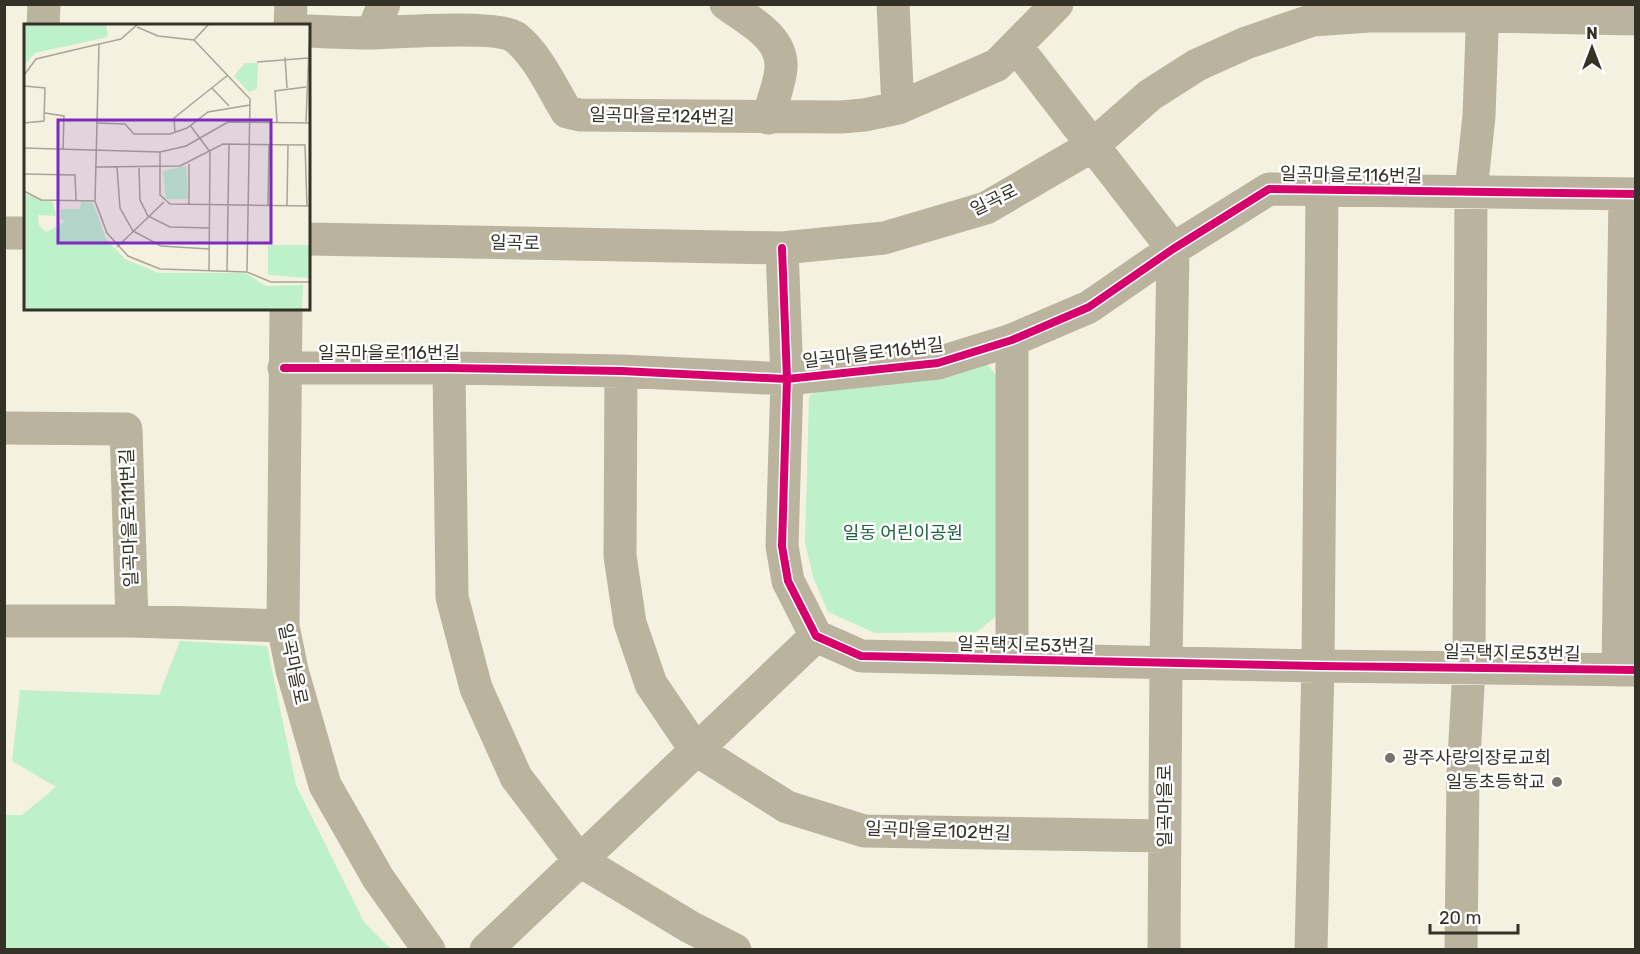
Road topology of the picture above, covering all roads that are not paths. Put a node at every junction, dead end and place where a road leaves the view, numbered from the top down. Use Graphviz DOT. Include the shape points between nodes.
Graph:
graph roads {
  1 [pos="44,4"];
  2 [pos="291,4"];
  3 [pos="726,4"];
  4 [pos="893,4"];
  5 [pos="1057,4"];
  6 [pos="1483,10"];
  7 [pos="378,19"];
  8 [pos="1635,19"];
  9 [pos="43,24"];
  10 [pos="290,24"];
  11 [pos="310,31"];
  12 [pos="1016,46"];
  13 [pos="898,108"];
  14 [pos="768,118"];
  15 [pos="1092,146"];
  16 [pos="1322,189"];
  17 [pos="1471,191"];
  18 [pos="1630,194"];
  19 [pos="4,232"];
  20 [pos="24,233"];
  21 [pos="310,239"];
  22 [pos="782,248"];
  23 [pos="1173,249"];
  24 [pos="286,310"];
  25 [pos="1012,340"];
  26 [pos="284,368"];
  27 [pos="449,368"];
  28 [pos="621,371"];
  29 [pos="787,379"];
  30 [pos="4,428"];
  31 [pos="1622,433"];
  32 [pos="4,621"];
  33 [pos="132,621"];
  34 [pos="283,626"];
  35 [pos="816,636"];
  36 [pos="1012,659"];
  37 [pos="1166,663"];
  38 [pos="1318,666"];
  39 [pos="1469,668"];
  40 [pos="1627,670"];
  41 [pos="695,749"];
  42 [pos="1165,836"];
  43 [pos="579,860"];
  44 [pos="429,950"];
  45 [pos="486,950"];
  46 [pos="735,950"];
  47 [pos="1164,950"];
  48 [pos="1311,950"];
  49 [pos="1461,950"];
  1 -- 9 [label="street"];
  2 -- 10 [label="street"];
  3 -- 14 [label="street" via="772,39 780,55 781,69"];
  4 -- 13 [label="street"];
  5 -- 12 [label="street, 일곡마을로124번길"];
  6 -- 8 [label="street, 일곡로"];
  6 -- 15 [label="street, 일곡로" via="1313,20 1257,39 1197,65 1150,95"];
  6 -- 17 [label="street" via="1479,116"];
  7 -- 11 [label="street, 일곡마을로124번길"];
  7 -- 14 [label="street, 일곡마을로124번길" via="513,36 531,53 567,112"];
  12 -- 13 [label="street, 일곡마을로124번길" via="997,65"];
  12 -- 15 [label="street"];
  13 -- 14 [label="street, 일곡마을로124번길" via="864,115"];
  15 -- 22 [label="street, 일곡로" via="986,208 884,238"];
  15 -- 23 [label="street"];
  16 -- 17 [label="street, 일곡마을로116번길"];
  16 -- 23 [label="street, 일곡마을로116번길" via="1269,189"];
  16 -- 38 [label="street, 일곡마을로116번길"];
  17 -- 18 [label="street, 일곡마을로116번길"];
  17 -- 39 [label="street, 일곡택지로53번길"];
  18 -- 31 [label="street, 일곡마을로116번길"];
  19 -- 20 [label="street"];
  21 -- 22 [label="street, 일곡로"];
  22 -- 29 [label="street"];
  23 -- 25 [label="street, 일곡마을로116번길" via="1089,308"];
  23 -- 37 [label="street"];
  24 -- 26 [label="street, 일곡마을로"];
  25 -- 29 [label="street, 일곡마을로116번길" via="938,363"];
  25 -- 36 [label="street, 일곡택지로53번길"];
  26 -- 27 [label="street, 일곡마을로116번길"];
  26 -- 34 [label="street, 일곡마을로"];
  27 -- 28 [label="street, 일곡마을로116번길"];
  27 -- 43 [label="street, 일곡마을로116번길" via="452,597 476,688 516,777"];
  28 -- 29 [label="street, 일곡마을로116번길"];
  28 -- 41 [label="street, 일곡마을로102번길" via="620,556 630,623 651,684"];
  29 -- 35 [label="street" via="782,546 788,581"];
  30 -- 33 [label="street, 일곡마을로111번길" via="126,429"];
  31 -- 40 [label="street, 일곡택지로53번길"];
  32 -- 33 [label="street"];
  33 -- 34 [label="street"];
  34 -- 44 [label="street, 일곡마을로" via="291,670 325,785 378,878"];
  35 -- 36 [label="street, 일곡택지로53번길" via="861,656"];
  35 -- 41 [label="street"];
  36 -- 37 [label="street, 일곡택지로53번길"];
  37 -- 38 [label="street, 일곡택지로53번길"];
  37 -- 42 [label="street, 일곡마을로"];
  38 -- 39 [label="street, 일곡택지로53번길"];
  38 -- 48 [label="street"];
  39 -- 40 [label="street, 일곡택지로53번길"];
  39 -- 49 [label="street"];
  41 -- 42 [label="street, 일곡마을로102번길" via="787,807 864,831"];
  41 -- 43 [label="street"];
  42 -- 47 [label="street, 일곡마을로"];
  43 -- 45 [label="street"];
  43 -- 46 [label="street"];
}
